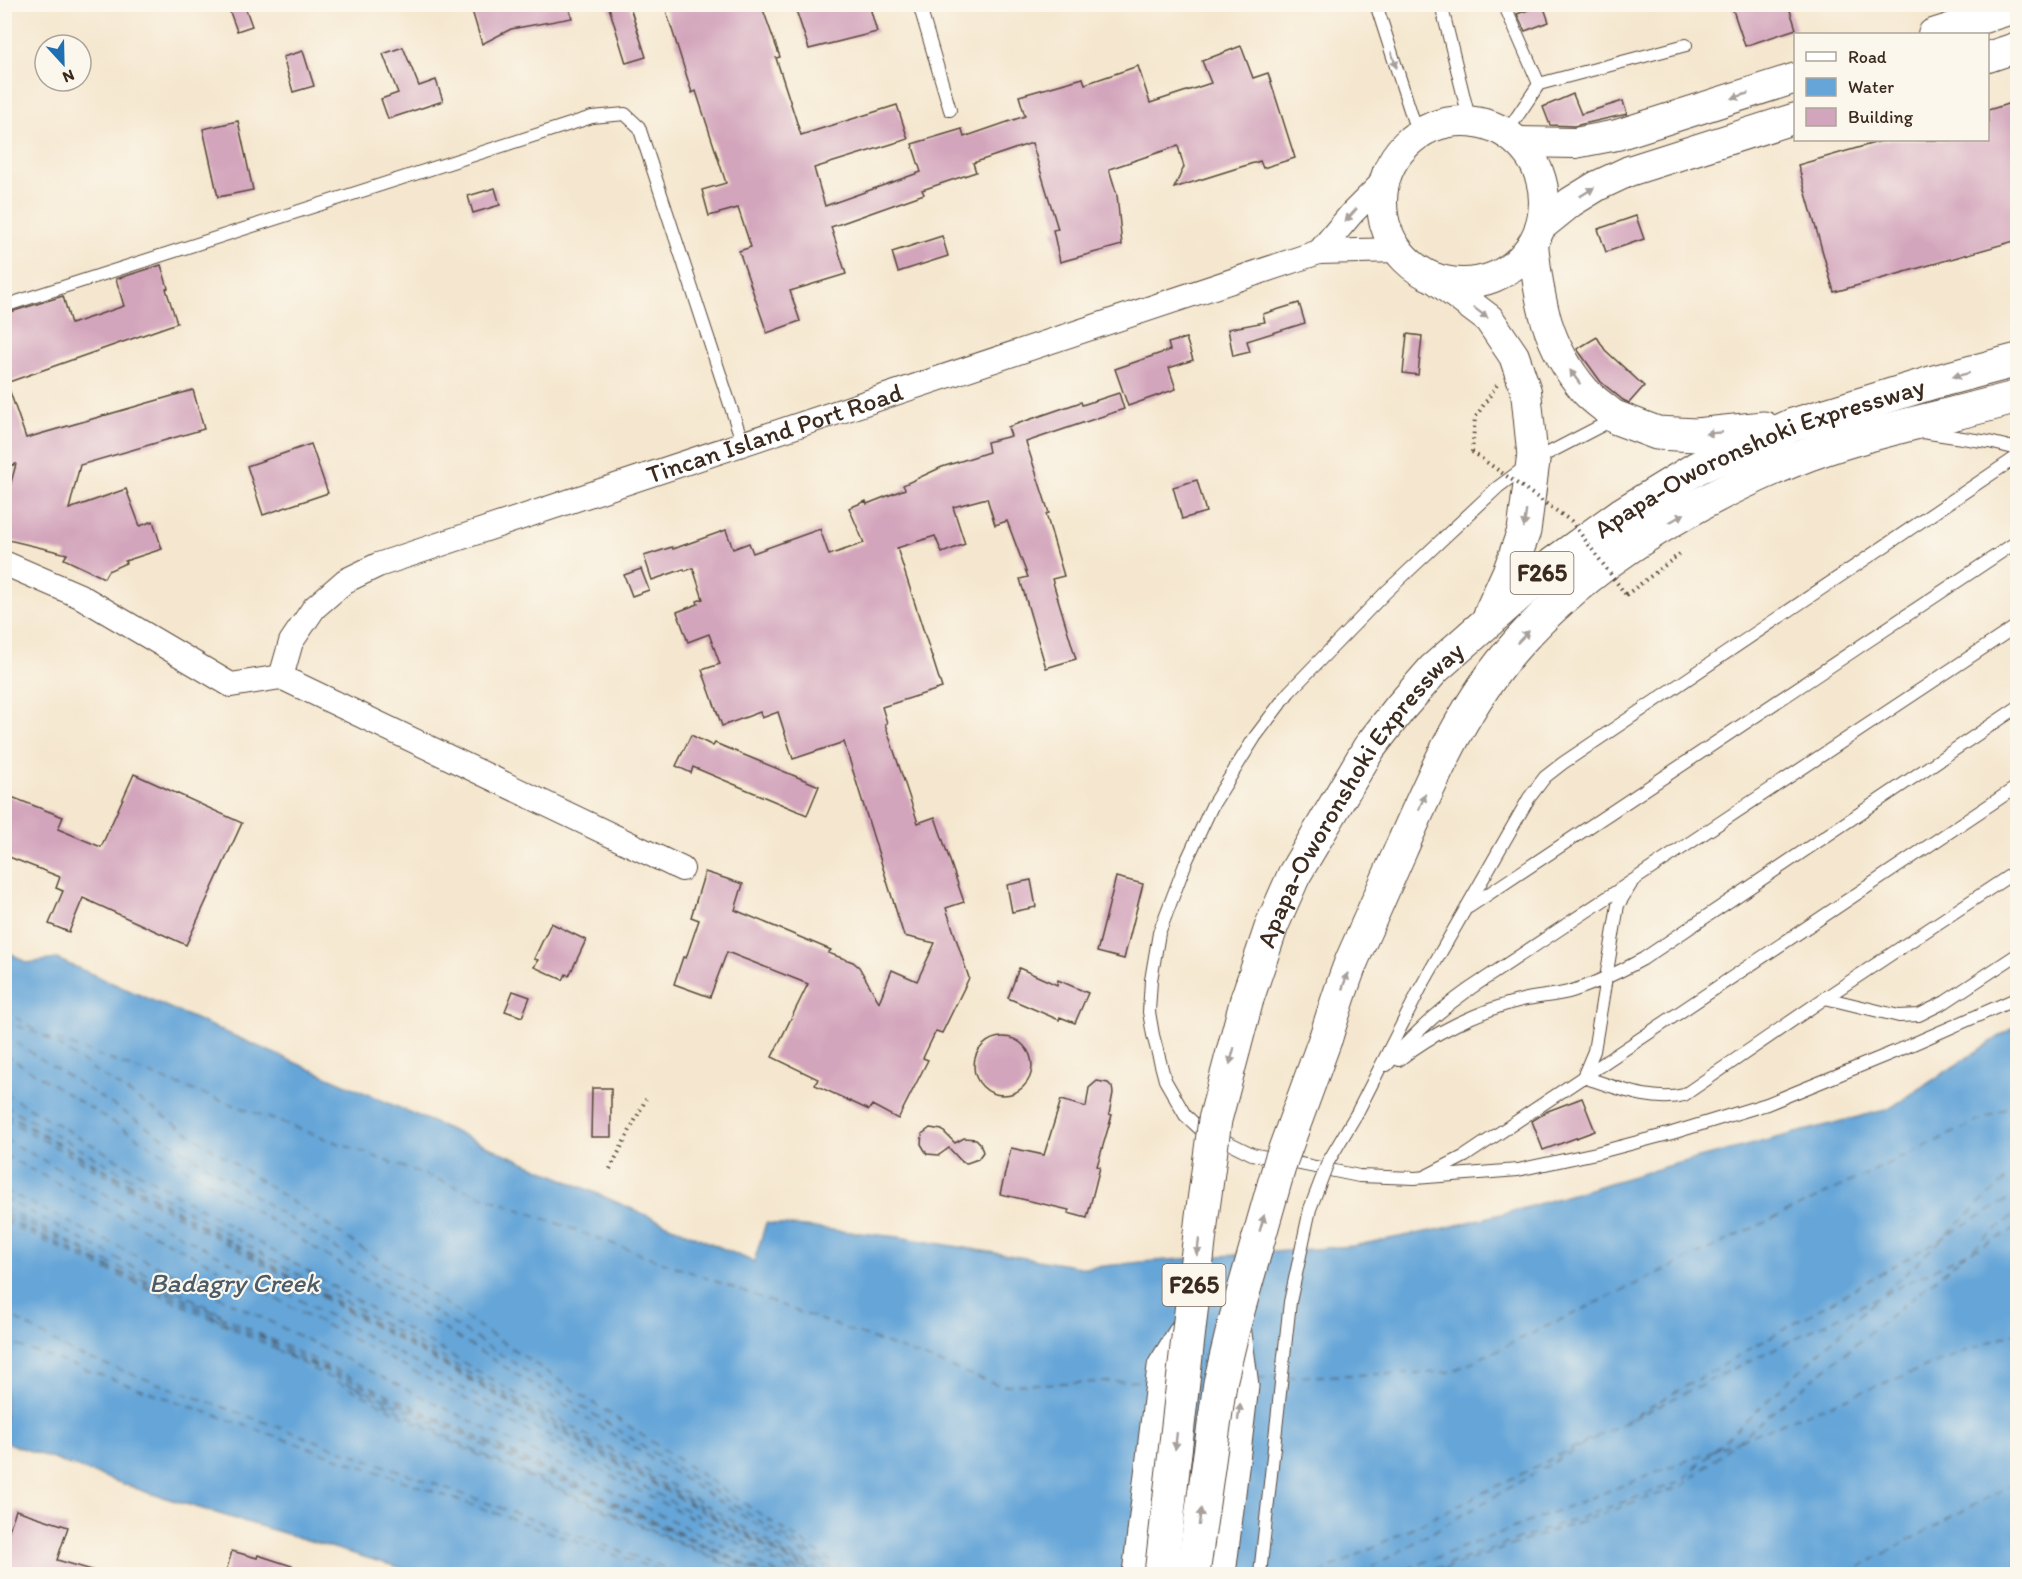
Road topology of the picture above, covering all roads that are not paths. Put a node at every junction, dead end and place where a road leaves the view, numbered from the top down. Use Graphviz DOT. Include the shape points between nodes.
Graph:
graph roads {
  1 [pos="919,4"];
  2 [pos="1376,4"];
  3 [pos="1441,4"];
  4 [pos="1504,4"];
  5 [pos="2018,7"];
  6 [pos="1936,33"];
  7 [pos="1686,45"];
  8 [pos="2018,47"];
  9 [pos="1989,57"];
  10 [pos="1794,79"];
  11 [pos="1539,84"];
  12 [pos="950,110"];
  13 [pos="1794,119"];
  14 [pos="1470,122"];
  15 [pos="1418,135"];
  16 [pos="1512,137"];
  17 [pos="1385,180"];
  18 [pos="1536,236"];
  19 [pos="1398,250"];
  20 [pos="1319,252"];
  21 [pos="1434,278"];
  22 [pos="4,306"];
  23 [pos="2018,360"];
  24 [pos="2018,397"];
  25 [pos="1617,418"];
  26 [pos="1793,425"];
  27 [pos="1897,429"];
  28 [pos="743,444"];
  29 [pos="2018,449"];
  30 [pos="2018,456"];
  31 [pos="1533,461"];
  32 [pos="2018,541"];
  33 [pos="4,563"];
  34 [pos="1487,621"];
  35 [pos="2018,625"];
  36 [pos="281,677"];
  37 [pos="2018,707"];
  38 [pos="2018,786"];
  39 [pos="682,869"];
  40 [pos="2018,870"];
  41 [pos="1635,879"];
  42 [pos="1466,909"];
  43 [pos="2018,954"];
  44 [pos="1606,978"];
  45 [pos="1825,998"];
  46 [pos="2018,998"];
  47 [pos="1583,1077"];
  48 [pos="1374,1079"];
  49 [pos="1415,1178"];
  50 [pos="1234,1325"];
  51 [pos="1189,1327"];
  52 [pos="1139,1575"];
  53 [pos="1161,1575"];
  54 [pos="1193,1575"];
  55 [pos="1219,1575"];
  56 [pos="1260,1575"];
  1 -- 12 [label="lane"];
  2 -- 15 [label="lane, one-way"];
  3 -- 14 [label="lane"];
  4 -- 11 [label="lane"];
  5 -- 6 [label="street"];
  7 -- 11 [label="lane"];
  8 -- 9 [label="street"];
  10 -- 16 [label="street, one-way" via="1617,135 1575,143"];
  11 -- 16 [label="lane"];
  18 -- 13 [label="street, one-way" via="1571,202 1629,171"];
  14 -- 15 [label="street" via="1443,124"];
  14 -- 16 [label="street" via="1482,123"];
  15 -- 17 [label="street" via="1398,155"];
  16 -- 18 [label="street" via="1532,160 1542,181 1544,196"];
  17 -- 19 [label="street" via="1382,209"];
  17 -- 20 [label="street, one-way"];
  18 -- 21 [label="street" via="1511,268 1482,281 1449,282"];
  25 -- 18 [label="street, one-way" via="1586,392 1564,363 1545,322 1537,285"];
  19 -- 20 [label="street, Tincan Island Port Road"];
  19 -- 21 [label="street" via="1408,262"];
  20 -- 28 [label="street, Tincan Island Port Road"];
  21 -- 31 [label="street, one-way" via="1490,319 1514,357 1526,391"];
  22 -- 28 [label="lane" via="592,117 625,114 639,127"];
  23 -- 26 [label="highway, Apapa-Oworonshoki Expressway / F265, one-way"];
  24 -- 27 [label="highway, Apapa-Oworonshoki Expressway / F265"];
  26 -- 25 [label="highway, one-way" via="1696,435 1657,433"];
  25 -- 31 [label="lane"];
  26 -- 34 [label="highway, Apapa-Oworonshoki Expressway / F265" via="1697,468 1622,514 1553,564"];
  27 -- 29 [label="lane"];
  50 -- 27 [label="highway, Apapa-Oworonshoki Expressway / F265, one-way, bridge" via="1281,1160 1352,962 1446,748 1479,693 1517,644 1561,599 1655,531 1722,493 1790,462"];
  28 -- 36 [label="street, Tincan Island Port Road" via="378,565 345,581 314,608 291,642"];
  30 -- 42 [label="lane" via="1545,777"];
  31 -- 34 [label="highway, one-way" via="1524,531"];
  31 -- 49 [label="lane" via="1498,487 1386,592 1282,701 1255,737 1212,806 1186,862 1159,933 1151,980 1149,1012 1165,1080 1185,1115 1199,1128 1252,1154 1359,1176"];
  32 -- 42 [label="lane"];
  33 -- 36 [label="street" via="80,596 231,685"];
  34 -- 51 [label="highway, Apapa-Oworonshoki Expressway / F265, one-way, bridge" via="1434,669 1369,748 1294,875 1272,925 1247,999 1215,1120"];
  35 -- 41 [label="lane"];
  36 -- 39 [label="street"];
  37 -- 44 [label="lane" via="1643,959"];
  38 -- 47 [label="lane"];
  40 -- 45 [label="lane"];
  41 -- 44 [label="lane" via="1618,905"];
  41 -- 48 [label="lane" via="1438,1011"];
  42 -- 48 [label="lane"];
  43 -- 45 [label="lane" via="1919,1015 1899,1016"];
  44 -- 47 [label="lane" via="1594,1051"];
  44 -- 48 [label="lane" via="1571,992 1521,1000 1476,1016 1412,1048"];
  45 -- 47 [label="lane" via="1684,1095 1669,1098 1635,1093"];
  46 -- 49 [label="lane" via="1767,1104 1672,1133 1518,1170"];
  47 -- 49 [label="lane" via="1465,1156"];
  48 -- 56 [label="lane, bridge" via="1328,1162 1310,1209 1290,1302"];
  54 -- 50 [label="highway, Apapa-Oworonshoki Expressway / F265, one-way, bridge" via="1220,1383"];
  55 -- 50 [label="highway, one-way" via="1242,1386"];
  51 -- 52 [label="highway" via="1164,1367"];
  51 -- 53 [label="highway, Apapa-Oworonshoki Expressway / F265, one-way, bridge"];
}
